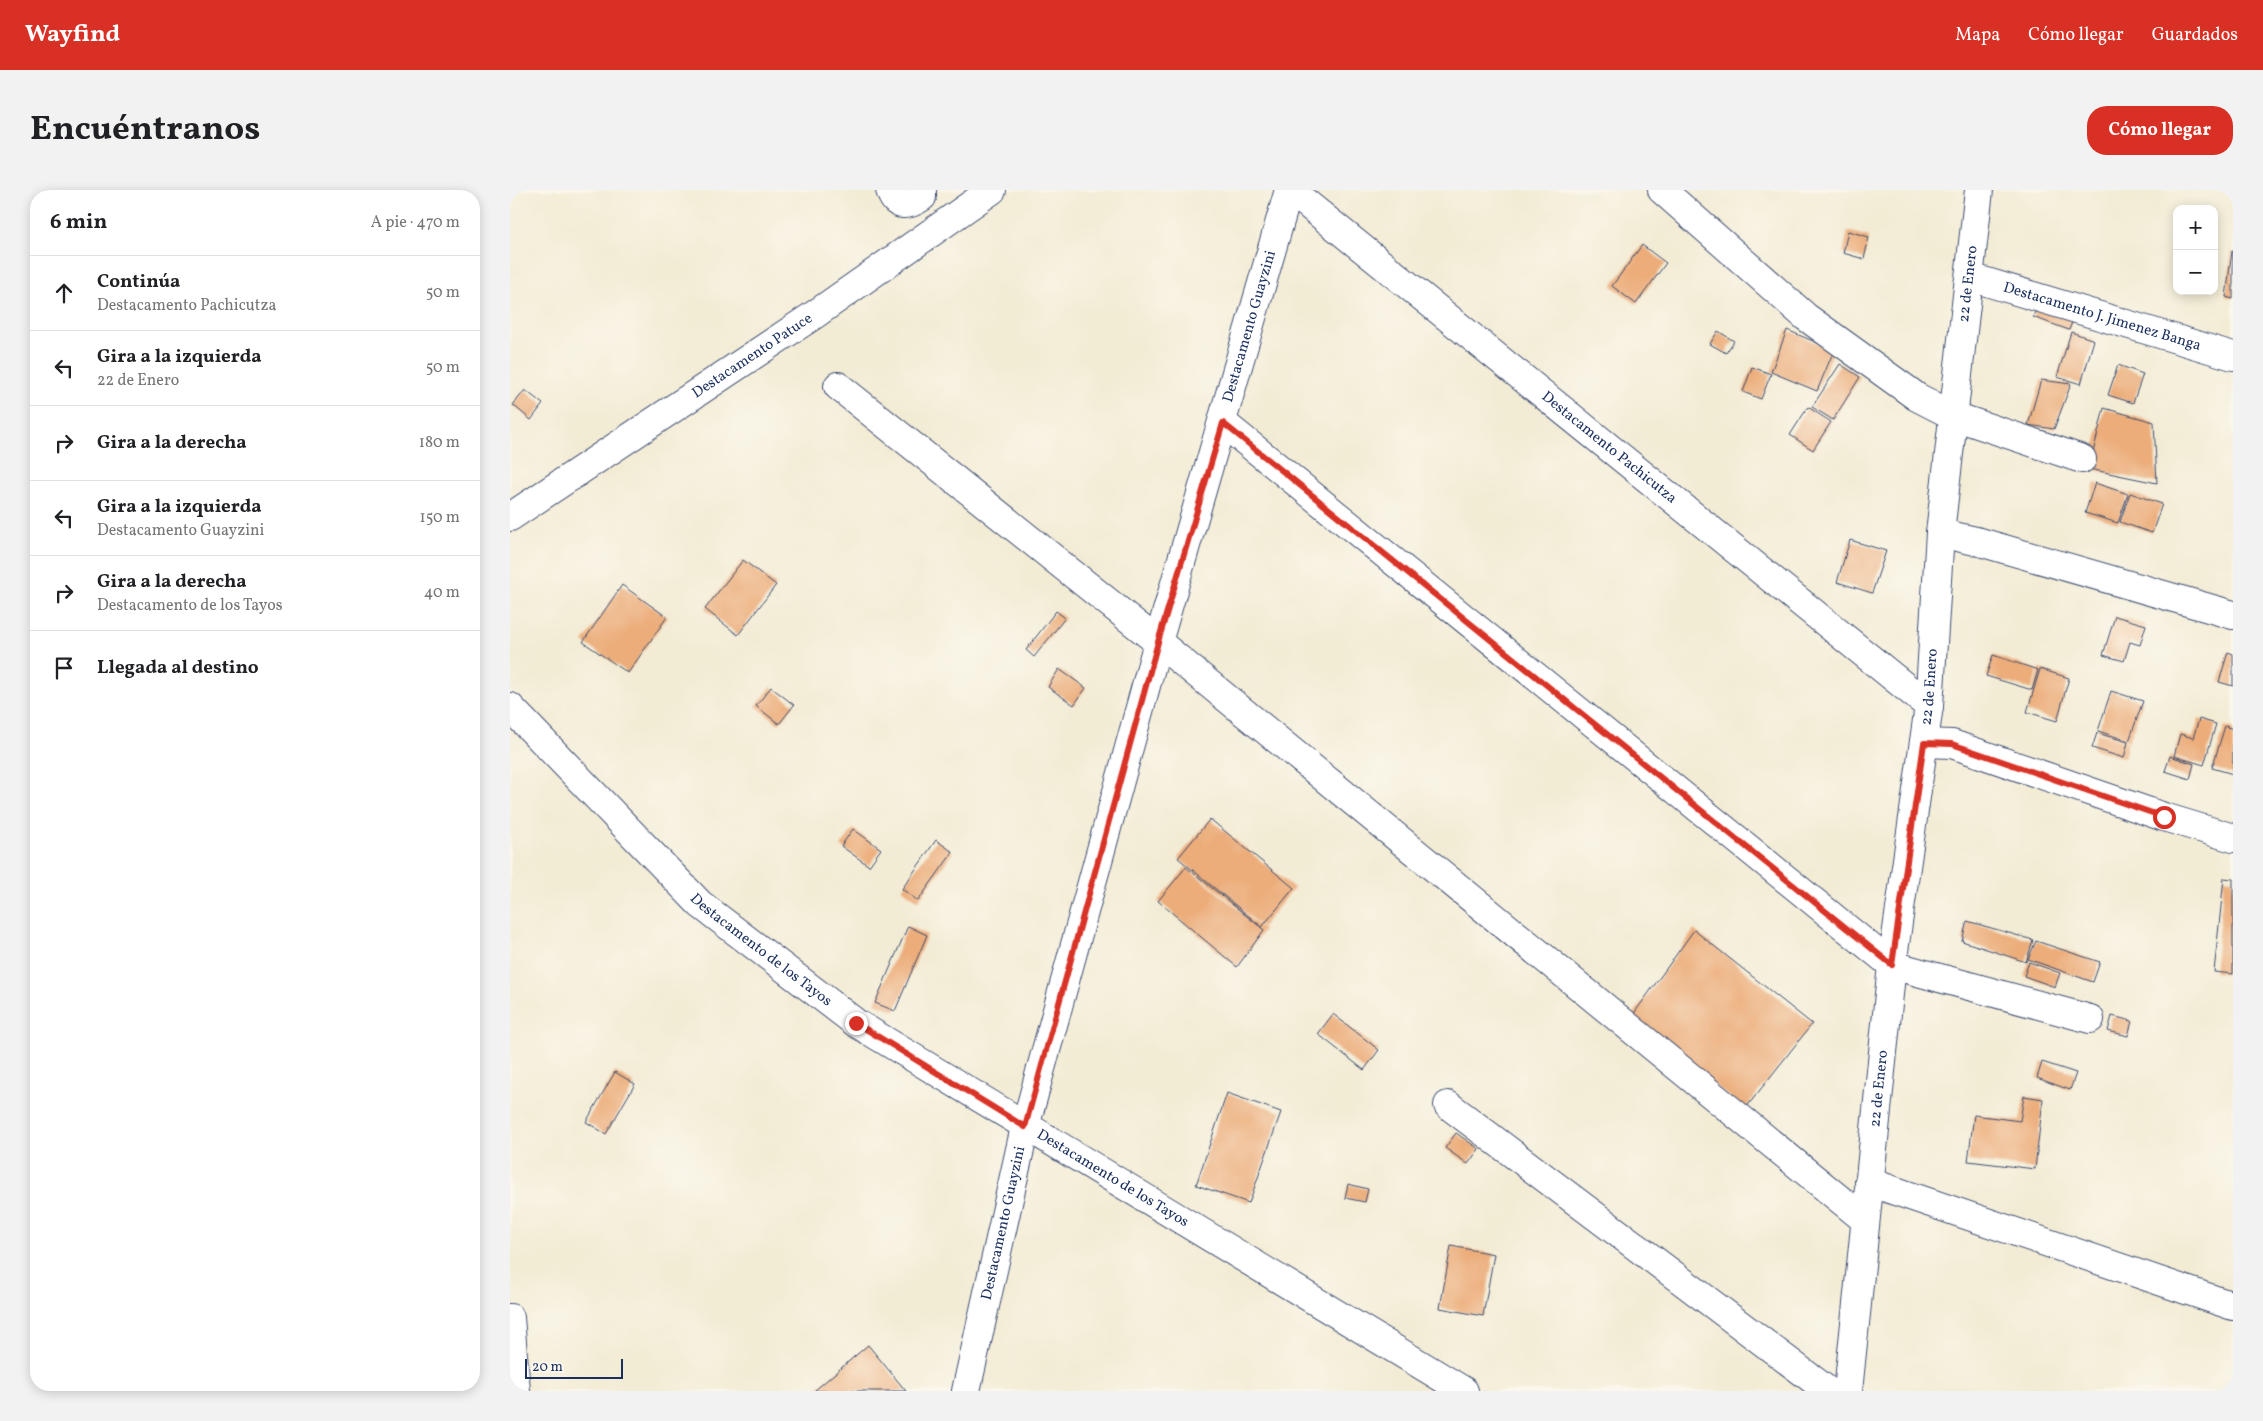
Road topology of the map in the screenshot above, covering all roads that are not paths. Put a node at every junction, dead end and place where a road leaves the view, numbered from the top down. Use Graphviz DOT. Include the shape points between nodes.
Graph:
graph roads {
  1 [pos="890,190"];
  2 [pos="922,190"];
  3 [pos="992,190"];
  4 [pos="1289,190"];
  5 [pos="1662,190"];
  6 [pos="1979,190"];
  7 [pos="1970,277"];
  8 [pos="2233,356"];
  9 [pos="838,386"];
  10 [pos="1954,416"];
  11 [pos="1223,423"];
  12 [pos="2082,459"];
  13 [pos="510,517"];
  14 [pos="1940,533"];
  15 [pos="2233,616"];
  16 [pos="1158,642"];
  17 [pos="1929,706"];
  18 [pos="510,707"];
  19 [pos="1924,743"];
  20 [pos="2233,838"];
  21 [pos="1892,965"];
  22 [pos="2090,1019"];
  23 [pos="1448,1105"];
  24 [pos="1025,1127"];
  25 [pos="1869,1182"];
  26 [pos="1865,1220"];
  27 [pos="2233,1306"];
  28 [pos="510,1318"];
  29 [pos="516,1391"];
  30 [pos="966,1391"];
  31 [pos="1464,1391"];
  32 [pos="1828,1391"];
  33 [pos="1848,1391"];
  1 -- 2 [label="street" via="903,205 912,204 922,197"];
  3 -- 13 [label="street, Destacamento Patuce" via="814,315"];
  4 -- 11 [label="street, Destacamento Guayzini"];
  4 -- 17 [label="street, Destacamento Pachicutza"];
  5 -- 10 [label="street" via="1806,317 1917,397"];
  6 -- 7 [label="street, 22 de Enero"];
  7 -- 8 [label="street, Destacamento J. Jimenez Banga"];
  7 -- 10 [label="street, 22 de Enero"];
  9 -- 16 [label="street"];
  10 -- 12 [label="street"];
  10 -- 14 [label="street, 22 de Enero"];
  11 -- 16 [label="street, Destacamento Guayzini"];
  11 -- 21 [label="street"];
  14 -- 15 [label="street"];
  14 -- 17 [label="street, 22 de Enero"];
  16 -- 24 [label="street, Destacamento Guayzini"];
  16 -- 26 [label="street"];
  17 -- 19 [label="street, 22 de Enero"];
  18 -- 24 [label="street, Destacamento de los Tayos" via="700,904 856,1023"];
  19 -- 20 [label="street" via="1952,744"];
  19 -- 21 [label="street, 22 de Enero"];
  21 -- 22 [label="street"];
  21 -- 25 [label="street, 22 de Enero"];
  23 -- 32 [label="street"];
  24 -- 30 [label="street, Destacamento Guayzini"];
  24 -- 31 [label="street, Destacamento de los Tayos"];
  25 -- 26 [label="street, 22 de Enero"];
  25 -- 27 [label="street"];
  26 -- 33 [label="street, 22 de Enero"];
  28 -- 29 [label="street"];
}
